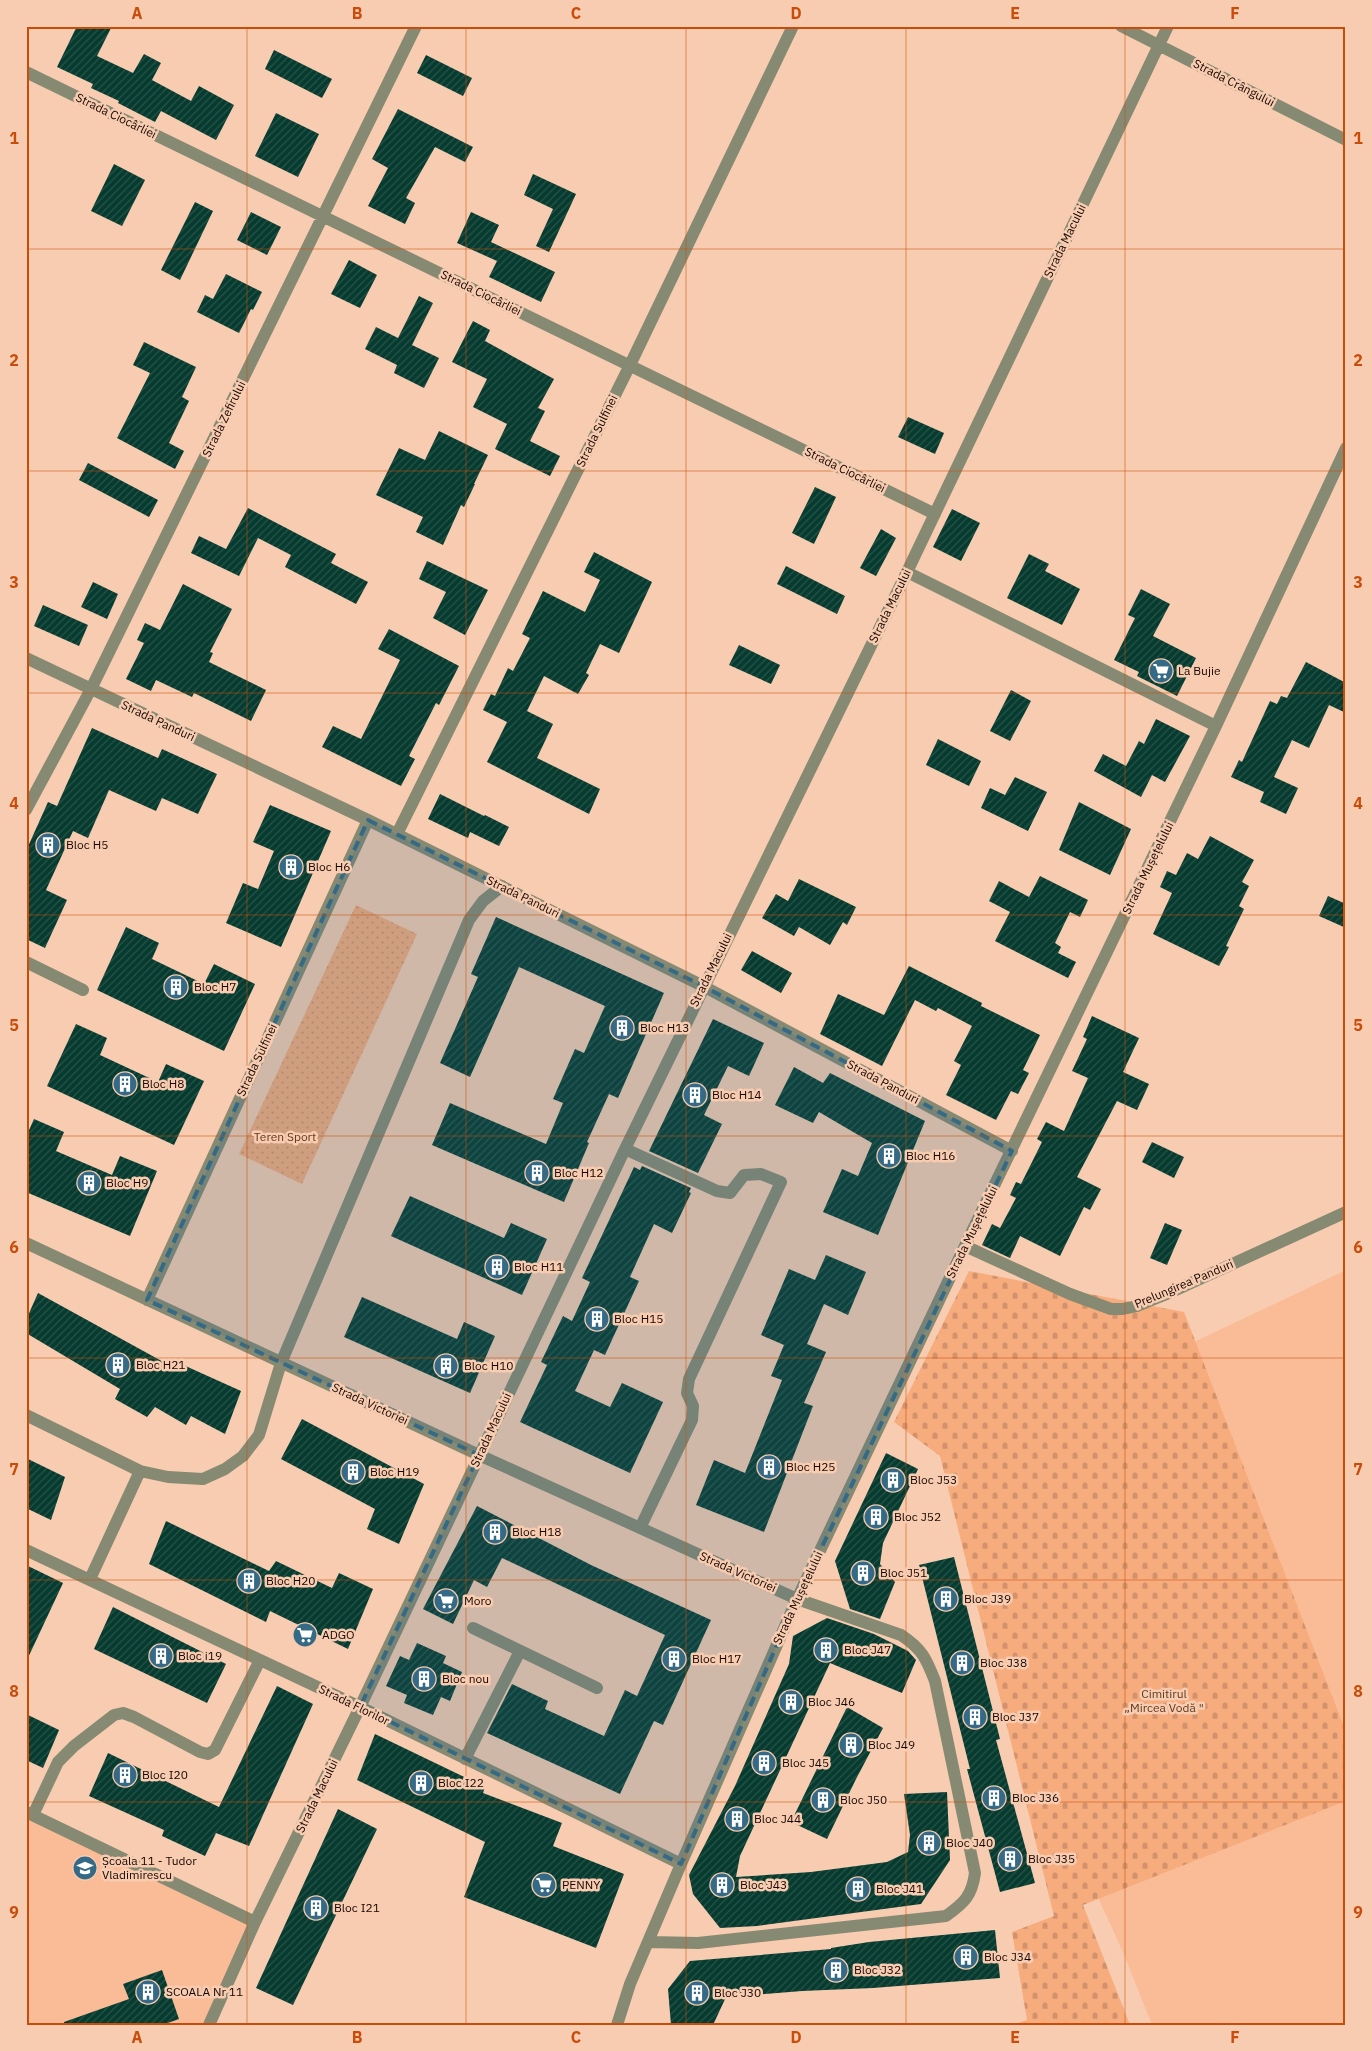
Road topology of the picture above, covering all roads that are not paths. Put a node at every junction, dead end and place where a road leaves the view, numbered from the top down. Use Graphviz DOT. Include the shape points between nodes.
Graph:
graph roads {
  1 [pos="416,26"];
  2 [pos="793,26"];
  3 [pos="1121,26"];
  4 [pos="1168,26"];
  5 [pos="1159,45"];
  6 [pos="26,72"];
  7 [pos="1346,140"];
  8 [pos="324,217"];
  9 [pos="630,365"];
  10 [pos="1346,448"];
  11 [pos="935,514"];
  12 [pos="906,572"];
  13 [pos="26,658"];
  14 [pos="91,690"];
  15 [pos="1216,726"];
  16 [pos="26,810"];
  17 [pos="368,820"];
  18 [pos="397,834"];
  19 [pos="502,886"];
  20 [pos="26,962"];
  21 [pos="703,986"];
  22 [pos="83,990"];
  23 [pos="625,1149"];
  24 [pos="1012,1152"];
  25 [pos="1346,1212"];
  26 [pos="26,1243"];
  27 [pos="965,1246"];
  28 [pos="146,1300"];
  29 [pos="282,1363"];
  30 [pos="26,1415"];
  31 [pos="479,1454"];
  32 [pos="140,1471"];
  33 [pos="640,1528"];
  34 [pos="26,1550"];
  35 [pos="90,1580"];
  36 [pos="796,1599"];
  37 [pos="474,1628"];
  38 [pos="520,1651"];
  39 [pos="260,1660"];
  40 [pos="597,1688"];
  41 [pos="360,1707"];
  42 [pos="465,1759"];
  43 [pos="30,1813"];
  44 [pos="681,1864"];
  45 [pos="255,1922"];
  46 [pos="649,1942"];
  47 [pos="209,2025"];
  48 [pos="617,2025"];
  1 -- 8 [label="street, Strada Zefirului"];
  2 -- 9 [label="street, Strada Sulfinei"];
  3 -- 5 [label="street, Strada Crângului"];
  4 -- 5 [label="street, Strada Macului"];
  5 -- 7 [label="street, Strada Crângului"];
  5 -- 11 [label="street, Strada Macului"];
  6 -- 8 [label="street, Strada Ciocârliei"];
  8 -- 9 [label="street, Strada Ciocârliei"];
  8 -- 14 [label="street, Strada Zefirului"];
  9 -- 11 [label="street, Strada Ciocârliei"];
  9 -- 18 [label="street, Strada Sulfinei"];
  10 -- 15 [label="street, Strada Mușețelului"];
  11 -- 12 [label="street, Strada Macului"];
  12 -- 15 [label="street"];
  12 -- 21 [label="street, Strada Macului"];
  13 -- 14 [label="street, Strada Panduri"];
  14 -- 16 [label="street, Strada Zefirului"];
  14 -- 17 [label="street, Strada Panduri"];
  15 -- 24 [label="street, Strada Mușețelului"];
  17 -- 18 [label="street, Strada Panduri"];
  17 -- 28 [label="street, Strada Sulfinei"];
  18 -- 19 [label="street, Strada Panduri"];
  19 -- 21 [label="street, Strada Panduri"];
  19 -- 29 [label="street" via="483,901 470,920"];
  20 -- 22 [label="street"];
  21 -- 23 [label="street, Strada Macului"];
  21 -- 24 [label="street, Strada Panduri"];
  23 -- 31 [label="street, Strada Macului"];
  23 -- 33 [label="street" via="717,1191 730,1193 744,1175 761,1174 782,1182 689,1379 687,1393 693,1406 692,1420"];
  24 -- 27 [label="street, Strada Mușețelului"];
  25 -- 27 [label="street, Prelungirea Panduri" via="1168,1293 1123,1309 1111,1309 1070,1294"];
  26 -- 28 [label="street, Strada Victoriei"];
  27 -- 36 [label="street, Strada Mușețelului"];
  28 -- 29 [label="street, Strada Victoriei"];
  29 -- 31 [label="street, Strada Victoriei"];
  29 -- 32 [label="street" via="259,1435 243,1456 225,1469 203,1478 168,1477"];
  30 -- 32 [label="street"];
  31 -- 33 [label="street, Strada Victoriei"];
  31 -- 41 [label="street, Strada Macului"];
  32 -- 35 [label="street"];
  33 -- 36 [label="street, Strada Victoriei"];
  34 -- 35 [label="street, Strada Florilor"];
  35 -- 39 [label="street, Strada Florilor"];
  36 -- 44 [label="street, Strada Mușețelului"];
  36 -- 46 [label="street, Strada Victoriei" via="901,1635 916,1645 928,1662 935,1681 976,1873 973,1889 962,1904 946,1916 698,1943"];
  37 -- 38 [label="street"];
  38 -- 40 [label="street"];
  38 -- 42 [label="street"];
  39 -- 41 [label="street, Strada Florilor"];
  39 -- 43 [label="street" via="215,1750 208,1754 200,1752 123,1712 90,1733 58,1762"];
  41 -- 42 [label="street, Strada Florilor"];
  41 -- 45 [label="street, Strada Macului"];
  42 -- 44 [label="street, Strada Florilor"];
  43 -- 45 [label="street"];
  44 -- 46 [label="street, Strada Mușețelului"];
  45 -- 47 [label="street, Strada Macului"];
  46 -- 48 [label="street, Strada Mușețelului" via="630,1984"];
}
